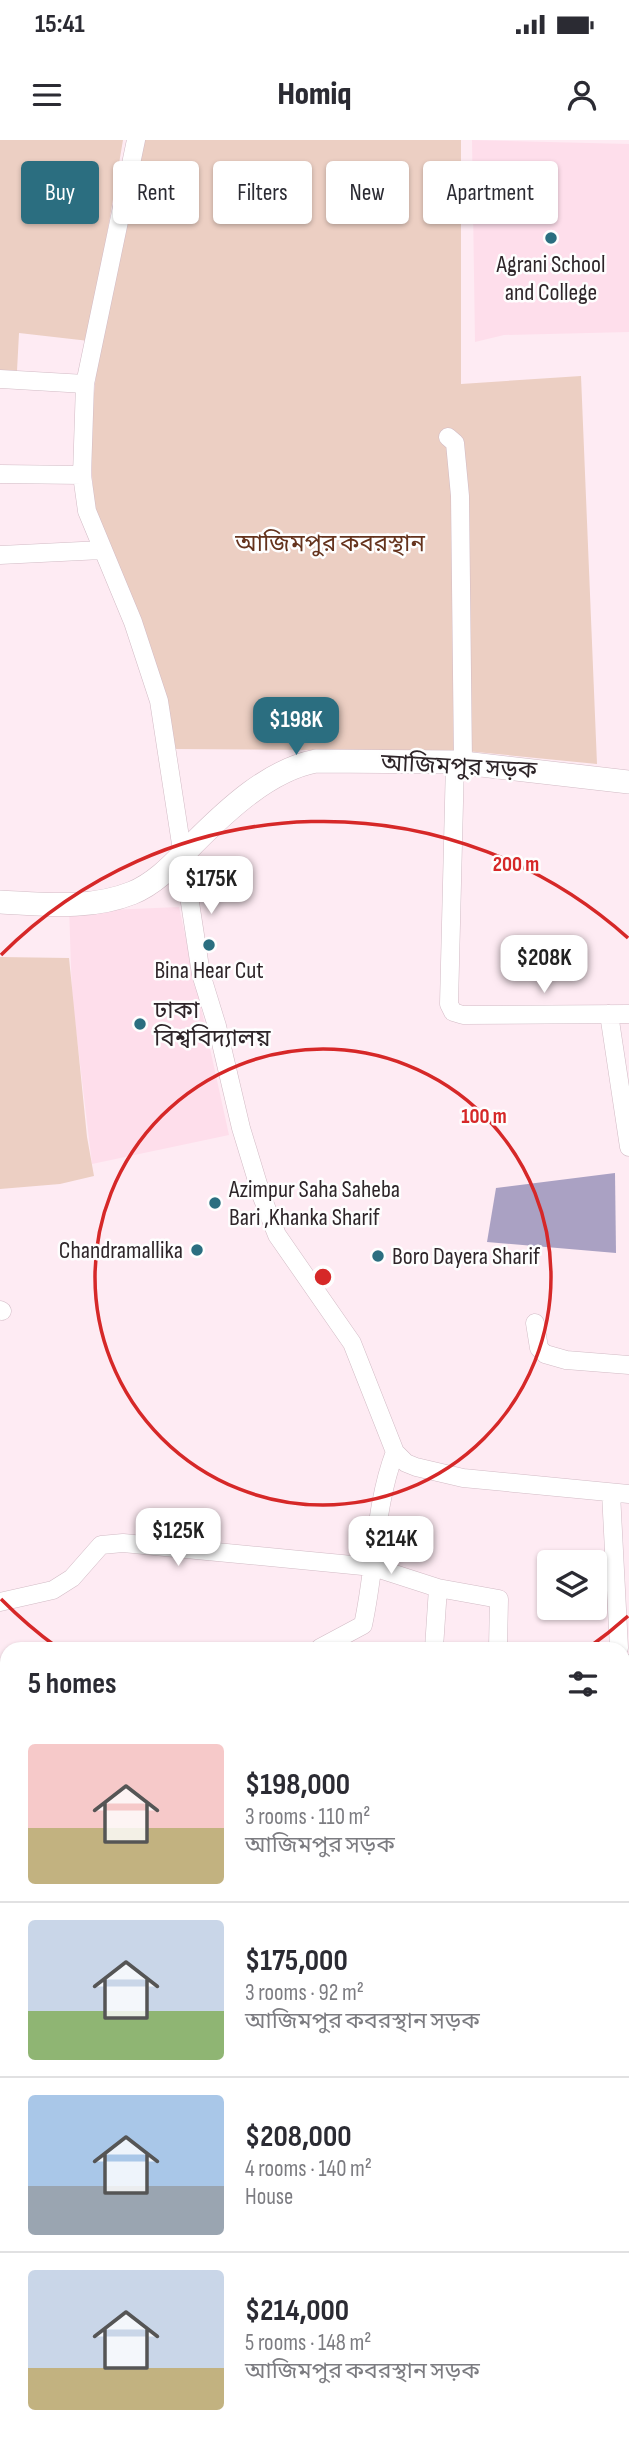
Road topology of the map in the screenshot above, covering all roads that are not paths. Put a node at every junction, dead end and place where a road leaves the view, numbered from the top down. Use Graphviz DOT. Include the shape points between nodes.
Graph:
graph roads {
  1 [pos="136,140"];
  2 [pos="0,379"];
  3 [pos="85,384"];
  4 [pos="448,437"];
  5 [pos="0,474"];
  6 [pos="82,475"];
  7 [pos="102,550"];
  8 [pos="0,555"];
  9 [pos="458,766"];
  10 [pos="629,782"];
  11 [pos="629,796"];
  12 [pos="184,860"];
  13 [pos="0,902"];
  14 [pos="0,911"];
  15 [pos="609,1014"];
  16 [pos="629,1014"];
  17 [pos="629,1147"];
  18 [pos="535,1323"];
  19 [pos="629,1365"];
  20 [pos="395,1451"];
  21 [pos="629,1488"];
  22 [pos="623,1494"];
  23 [pos="629,1504"];
  24 [pos="612,1531"];
  25 [pos="373,1567"];
  26 [pos="438,1588"];
  27 [pos="0,1602"];
  28 [pos="331,1642"];
  29 [pos="434,1642"];
  30 [pos="498,1642"];
  31 [pos="619,1642"];
  1 -- 3 [label="street"];
  2 -- 3 [label="street"];
  3 -- 6 [label="street"];
  4 -- 9 [label="street" via="455,443 460,496"];
  5 -- 6 [label="street"];
  6 -- 7 [label="street" via="87,512"];
  7 -- 8 [label="street"];
  7 -- 12 [label="street" via="133,622 159,701"];
  9 -- 10 [label="main road, আজিমপুর সড়ক"];
  9 -- 11 [label="main road, আজিমপুর সড়ক"];
  9 -- 12 [label="main road, আজিমপুর সড়ক" via="316,761 298,765 267,781"];
  9 -- 15 [label="street" via="449,1004 453,1012"];
  12 -- 13 [label="main road, আজিমপুর সড়ক" via="132,893 105,900 80,904"];
  12 -- 14 [label="main road, আজিমপুর সড়ক" via="161,885 108,909 82,913"];
  12 -- 20 [label="street" via="201,974 262,1197 277,1235 352,1343"];
  15 -- 16 [label="street"];
  15 -- 17 [label="street"];
  18 -- 19 [label="street" via="539,1348 545,1354"];
  20 -- 22 [label="street" via="416,1467 463,1478"];
  20 -- 25 [label="street" via="382,1491"];
  21 -- 22 [label="street"];
  22 -- 24 [label="street"];
  23 -- 24 [label="street" via="619,1511"];
  24 -- 31 [label="street"];
  25 -- 26 [label="street"];
  25 -- 27 [label="street" via="123,1543 101,1545 72,1578 53,1590"];
  25 -- 28 [label="street" via="363,1625"];
  26 -- 29 [label="street"];
  26 -- 30 [label="street" via="499,1599"];
}
